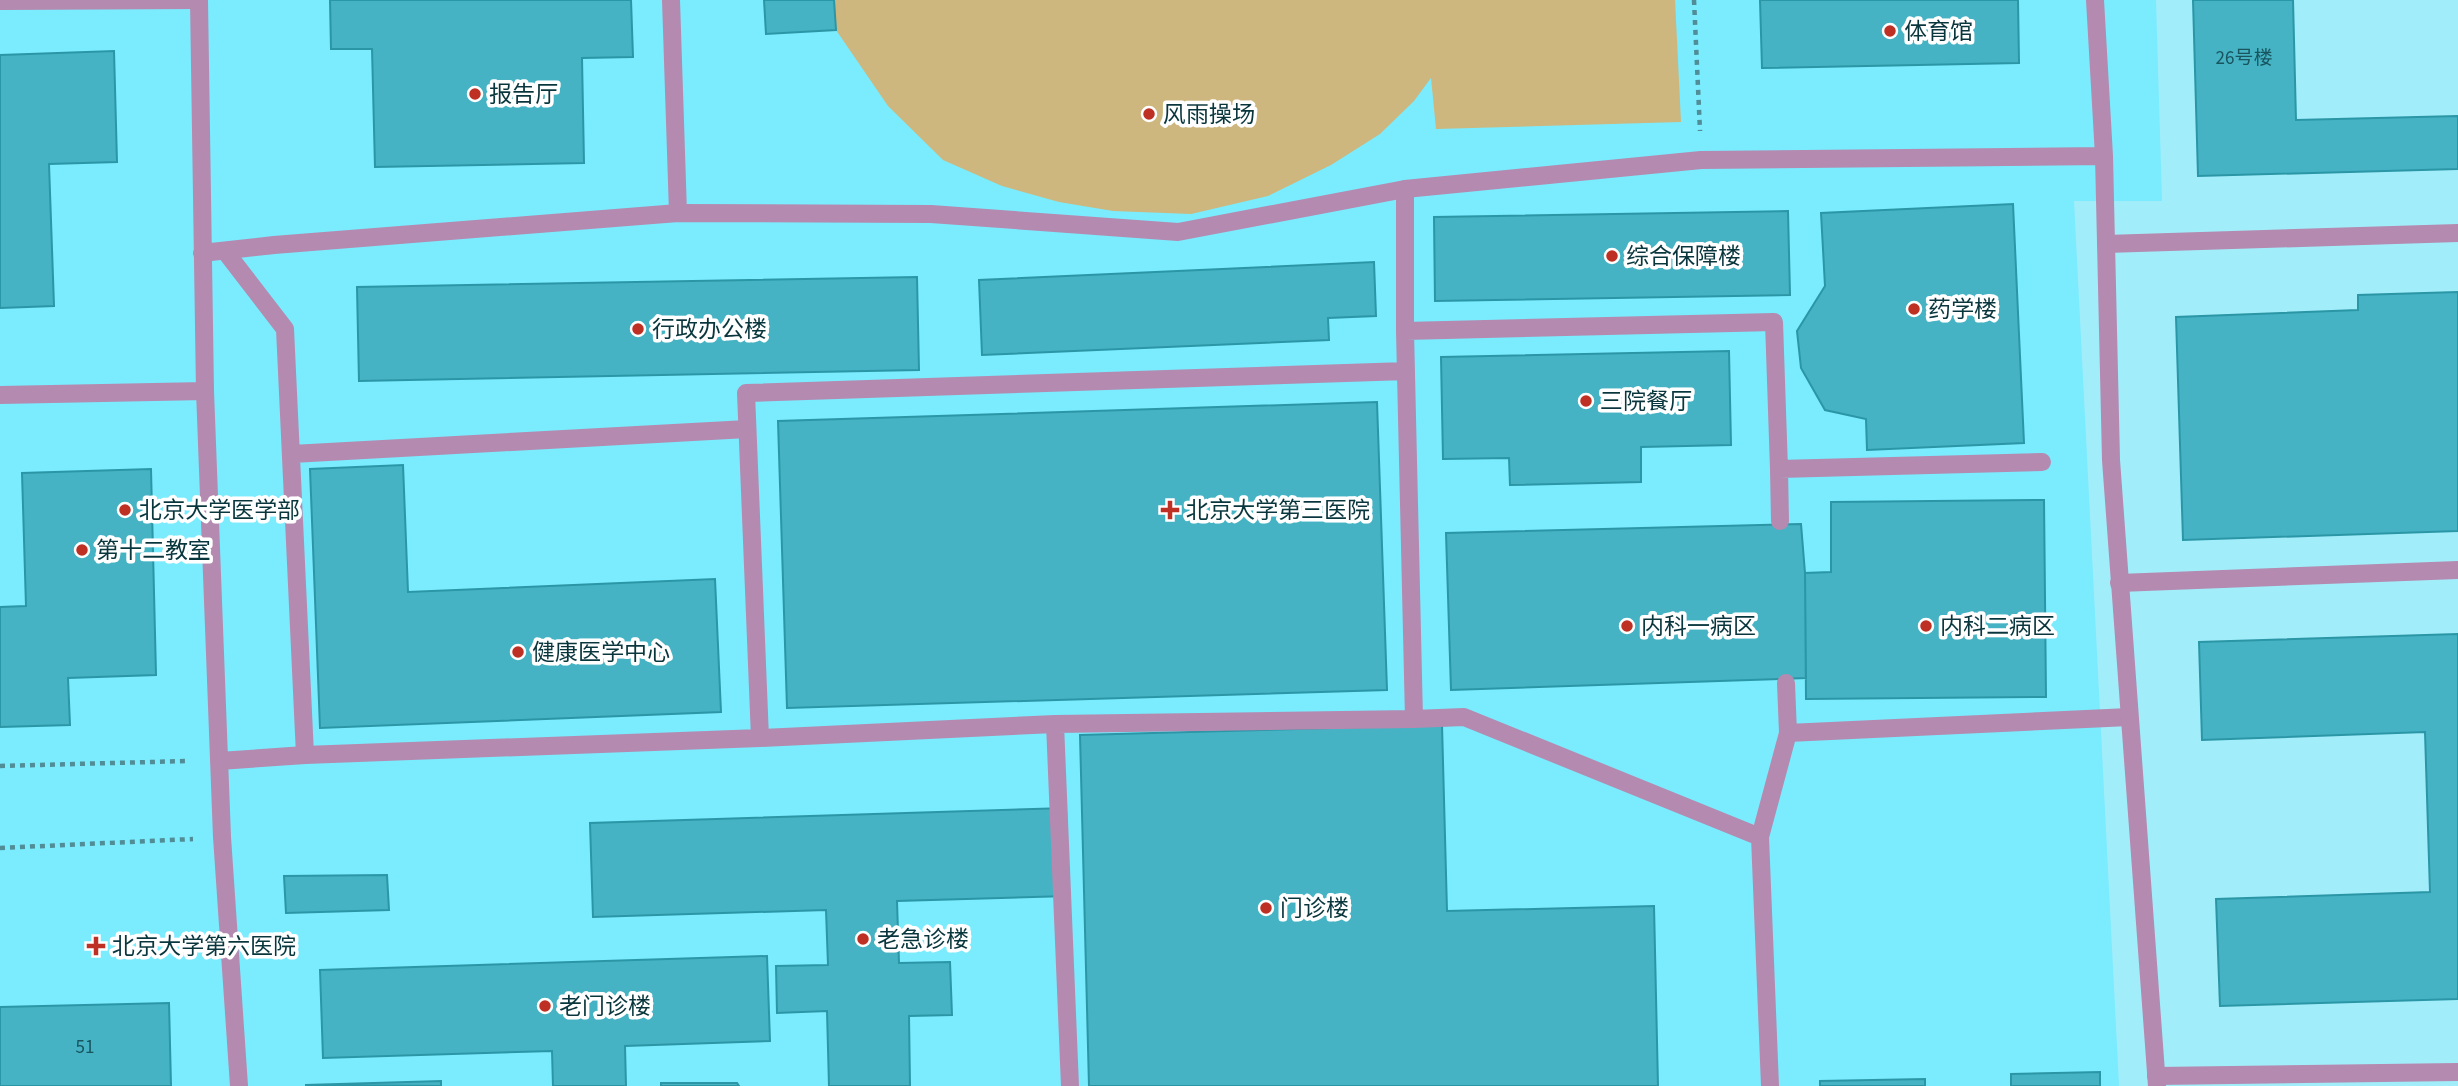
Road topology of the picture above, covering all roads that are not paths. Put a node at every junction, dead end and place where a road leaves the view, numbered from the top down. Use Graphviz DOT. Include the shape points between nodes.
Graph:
graph roads {
  1 [pos="199,0"];
  2 [pos="671,0"];
  3 [pos="2095,0"];
  4 [pos="0,1"];
  5 [pos="2104,156"];
  6 [pos="1405,189"];
  7 [pos="678,213"];
  8 [pos="2458,233"];
  9 [pos="2105,244"];
  10 [pos="225,250"];
  11 [pos="202,253"];
  12 [pos="1405,331"];
  13 [pos="1406,371"];
  14 [pos="205,391"];
  15 [pos="0,395"];
  16 [pos="747,429"];
  17 [pos="292,454"];
  18 [pos="2042,462"];
  19 [pos="1779,469"];
  20 [pos="1780,521"];
  21 [pos="2458,570"];
  22 [pos="2119,583"];
  23 [pos="1786,683"];
  24 [pos="2129,717"];
  25 [pos="1414,719"];
  26 [pos="1055,724"];
  27 [pos="1788,733"];
  28 [pos="760,738"];
  29 [pos="305,755"];
  30 [pos="219,761"];
  31 [pos="1760,837"];
  32 [pos="2458,1072"];
  33 [pos="2157,1081"];
  34 [pos="239,1086"];
  35 [pos="1070,1086"];
  36 [pos="1770,1086"];
  1 -- 4 [label="street"];
  1 -- 11 [label="street"];
  2 -- 7 [label="street"];
  3 -- 5 [label="street"];
  5 -- 6 [label="street" via="1701,160"];
  5 -- 9 [label="street"];
  6 -- 7 [label="street" via="1178,232 931,214"];
  6 -- 12 [label="street"];
  7 -- 10 [label="street"];
  8 -- 9 [label="street"];
  9 -- 22 [label="street"];
  10 -- 11 [label="street"];
  10 -- 17 [label="street" via="285,329"];
  11 -- 14 [label="street"];
  12 -- 13 [label="street"];
  12 -- 19 [label="street" via="1774,322"];
  13 -- 16 [label="street" via="746,393"];
  13 -- 25 [label="street"];
  14 -- 15 [label="street"];
  14 -- 30 [label="street"];
  16 -- 17 [label="street"];
  16 -- 28 [label="street"];
  17 -- 29 [label="street"];
  18 -- 19 [label="street"];
  19 -- 20 [label="street"];
  21 -- 22 [label="street"];
  22 -- 24 [label="street"];
  23 -- 27 [label="street"];
  24 -- 27 [label="street"];
  24 -- 33 [label="street"];
  25 -- 26 [label="street"];
  25 -- 31 [label="street" via="1464,717"];
  26 -- 28 [label="street"];
  26 -- 35 [label="street"];
  27 -- 31 [label="street"];
  28 -- 29 [label="street"];
  29 -- 30 [label="street"];
  30 -- 34 [label="street"];
  31 -- 36 [label="street"];
  32 -- 33 [label="street"];
}
